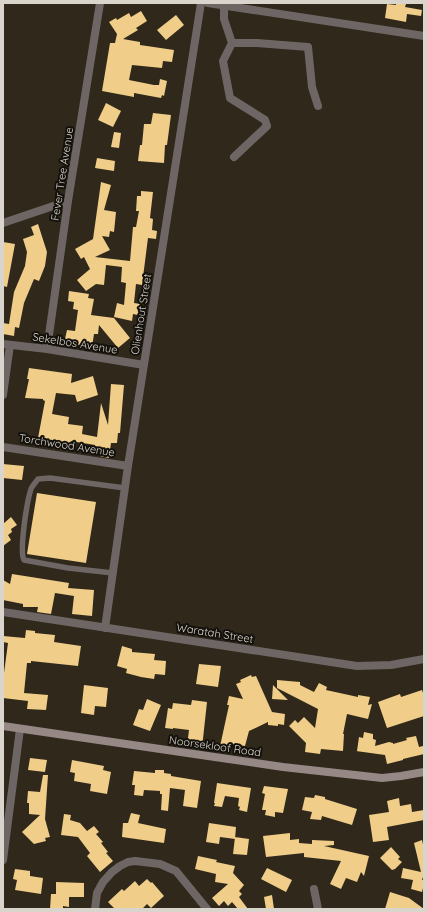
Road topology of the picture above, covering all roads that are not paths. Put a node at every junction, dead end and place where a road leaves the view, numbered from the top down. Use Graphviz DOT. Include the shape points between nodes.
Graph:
graph roads {
  1 [pos="100,3"];
  2 [pos="201,3"];
  3 [pos="208,3"];
  4 [pos="224,5"];
  5 [pos="424,36"];
  6 [pos="232,43"];
  7 [pos="318,106"];
  8 [pos="234,157"];
  9 [pos="68,202"];
  10 [pos="3,223"];
  11 [pos="6,344"];
  12 [pos="47,349"];
  13 [pos="144,365"];
  14 [pos="3,395"];
  15 [pos="3,447"];
  16 [pos="128,466"];
  17 [pos="125,488"];
  18 [pos="113,573"];
  19 [pos="3,612"];
  20 [pos="106,628"];
  21 [pos="424,659"];
  22 [pos="3,726"];
  23 [pos="20,729"];
  24 [pos="424,772"];
  25 [pos="5,837"];
  26 [pos="3,860"];
  27 [pos="314,889"];
  28 [pos="95,909"];
  29 [pos="207,909"];
  30 [pos="318,909"];
  1 -- 9 [label="street, Fever Tree Avenue"];
  2 -- 13 [label="street, Olienhout Street"];
  3 -- 4 [label="street"];
  4 -- 5 [label="street"];
  4 -- 6 [label="street" via="224,19"];
  6 -- 7 [label="street" via="308,47 312,86"];
  6 -- 8 [label="street" via="223,61 230,98 265,120 267,126"];
  9 -- 10 [label="street"];
  9 -- 12 [label="street, Fever Tree Avenue"];
  11 -- 12 [label="street, Sekelbos Avenue"];
  11 -- 14 [label="street"];
  12 -- 13 [label="street, Sekelbos Avenue"];
  13 -- 16 [label="street, Olienhout Street"];
  15 -- 16 [label="street, Torchwood Avenue"];
  16 -- 17 [label="street, Olienhout Street"];
  17 -- 18 [label="street, Olienhout Street"];
  17 -- 18 [label="lane" via="50,478 38,479 31,488 23,538 24,560"];
  18 -- 20 [label="street, Olienhout Street"];
  19 -- 20 [label="street, Waratah Street"];
  20 -- 21 [label="street, Waratah Street" via="357,666 391,666"];
  22 -- 23 [label="street, Noorsekloof Road"];
  23 -- 24 [label="street, Noorsekloof Road" via="306,770 382,778"];
  23 -- 25 [label="street"];
  25 -- 26 [label="street"];
  27 -- 30 [label="street"];
  28 -- 29 [label="street" via="97,893 103,882 120,866 135,861 160,864 176,872"];
}
